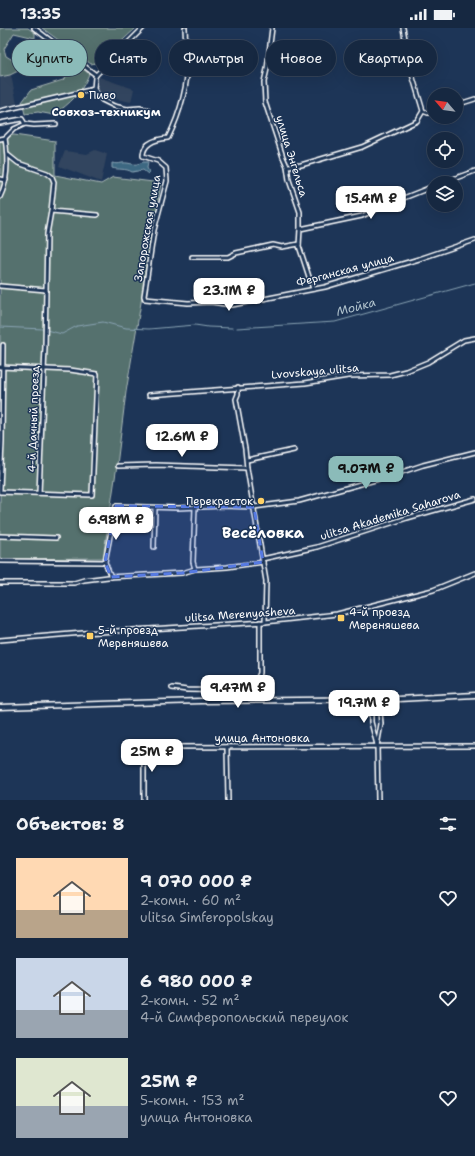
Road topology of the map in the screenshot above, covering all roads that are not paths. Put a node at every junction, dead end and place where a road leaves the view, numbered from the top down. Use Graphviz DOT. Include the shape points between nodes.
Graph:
graph roads {
  1 [pos="34,28"];
  2 [pos="143,28"];
  3 [pos="185,28"];
  4 [pos="272,28"];
  5 [pos="403,28"];
  6 [pos="131,40"];
  7 [pos="95,74"];
  8 [pos="96,76"];
  9 [pos="94,89"];
  10 [pos="475,99"];
  11 [pos="463,103"];
  12 [pos="147,110"];
  13 [pos="0,111"];
  14 [pos="423,111"];
  15 [pos="427,113"];
  16 [pos="0,123"];
  17 [pos="25,124"];
  18 [pos="56,124"];
  19 [pos="5,138"];
  20 [pos="0,139"];
  21 [pos="8,155"];
  22 [pos="287,166"];
  23 [pos="475,171"];
  24 [pos="461,176"];
  25 [pos="0,180"];
  26 [pos="6,180"];
  27 [pos="427,189"];
  28 [pos="0,197"];
  29 [pos="51,211"];
  30 [pos="97,216"];
  31 [pos="300,229"];
  32 [pos="475,240"];
  33 [pos="299,244"];
  34 [pos="192,258"];
  35 [pos="0,286"];
  36 [pos="313,289"];
  37 [pos="46,290"];
  38 [pos="145,299"];
  39 [pos="475,338"];
  40 [pos="3,346"];
  41 [pos="1,367"];
  42 [pos="44,369"];
  43 [pos="238,387"];
  44 [pos="149,395"];
  45 [pos="294,450"];
  46 [pos="475,452"];
  47 [pos="246,460"];
  48 [pos="118,466"];
  49 [pos="247,468"];
  50 [pos="0,491"];
  51 [pos="39,493"];
  52 [pos="475,499"];
  53 [pos="195,507"];
  54 [pos="254,507"];
  55 [pos="155,508"];
  56 [pos="0,536"];
  57 [pos="56,538"];
  58 [pos="154,547"];
  59 [pos="0,561"];
  60 [pos="263,561"];
  61 [pos="105,562"];
  62 [pos="195,569"];
  63 [pos="475,574"];
  64 [pos="110,577"];
  65 [pos="0,583"];
  66 [pos="260,622"];
  67 [pos="265,622"];
  68 [pos="0,640"];
  69 [pos="172,688"];
  70 [pos="475,695"];
  71 [pos="371,699"];
  72 [pos="379,699"];
  73 [pos="0,707"];
  74 [pos="377,746"];
  75 [pos="475,746"];
  76 [pos="226,747"];
  77 [pos="144,800"];
  78 [pos="228,800"];
  79 [pos="378,800"];
  1 -- 7 [label="street"];
  2 -- 6 [label="street"];
  3 -- 38 [label="street, Запорожская улица" via="186,49 189,54 188,72 177,120 168,138 151,142 143,152 143,156 158,161 166,168 167,181 154,230"];
  4 -- 22 [label="street, улица Энгельса" via="264,82 265,102"];
  5 -- 14 [label="street" via="411,71"];
  8 -- 9 [label="street"];
  9 -- 12 [label="street" via="102,100 114,106"];
  9 -- 13 [label="street"];
  10 -- 11 [label="street"];
  14 -- 15 [label="street"];
  14 -- 22 [label="street" via="417,121 362,147 301,165"];
  16 -- 17 [label="street" via="22,119"];
  17 -- 18 [label="street"];
  17 -- 19 [label="street" via="14,129"];
  19 -- 20 [label="street"];
  19 -- 21 [label="street"];
  21 -- 26 [label="street"];
  21 -- 29 [label="street, 4-й Дачный проезд" via="18,163 52,177 54,182"];
  22 -- 31 [label="street, улица Энгельса" via="300,212"];
  23 -- 24 [label="street"];
  25 -- 26 [label="street"];
  26 -- 28 [label="street"];
  27 -- 31 [label="street" via="362,216"];
  29 -- 30 [label="street"];
  29 -- 37 [label="street, 4-й Дачный проезд" via="47,234"];
  31 -- 33 [label="street, улица Энгельса"];
  32 -- 36 [label="street, Ферганская улица"];
  33 -- 34 [label="street" via="282,247 272,245 228,257"];
  33 -- 36 [label="street, улица Энгельса"];
  35 -- 37 [label="street"];
  36 -- 38 [label="street, Ферганская улица" via="232,305"];
  37 -- 42 [label="street, 4-й Дачный проезд"];
  39 -- 43 [label="street, Lvovskaya ulitsa" via="464,340 428,362 390,375 348,376 305,383"];
  40 -- 41 [label="street"];
  41 -- 42 [label="street"];
  41 -- 50 [label="street"];
  42 -- 51 [label="street, 4-й Дачный проезд"];
  42 -- 51 [label="street" via="97,374 92,495"];
  43 -- 44 [label="street, Lvovskaya ulitsa"];
  43 -- 47 [label="street" via="236,398"];
  45 -- 47 [label="street"];
  46 -- 54 [label="street" via="299,501"];
  47 -- 49 [label="street"];
  48 -- 49 [label="street"];
  49 -- 54 [label="street"];
  50 -- 51 [label="street"];
  52 -- 60 [label="street, ulitsa Akademika Saharova"];
  53 -- 54 [label="street"];
  53 -- 55 [label="street"];
  53 -- 62 [label="street"];
  54 -- 60 [label="street"];
  55 -- 58 [label="street"];
  55 -- 61 [label="street" via="116,506"];
  56 -- 57 [label="street"];
  59 -- 61 [label="street"];
  60 -- 62 [label="street, ulitsa Akademika Saharova"];
  60 -- 67 [label="street" via="266,580"];
  61 -- 64 [label="street"];
  62 -- 64 [label="street, ulitsa Akademika Saharova" via="182,573"];
  63 -- 67 [label="street, ulitsa Merenyasheva" via="433,590 337,614"];
  64 -- 65 [label="street, ulitsa Akademika Saharova" via="74,583"];
  66 -- 67 [label="street, ulitsa Merenyasheva"];
  66 -- 68 [label="street, ulitsa Merenyasheva"];
  66 -- 69 [label="street" via="260,674 252,689 246,691"];
  70 -- 72 [label="street"];
  71 -- 72 [label="street"];
  71 -- 73 [label="street"];
  71 -- 74 [label="street" via="371,722"];
  72 -- 74 [label="street" via="381,724"];
  74 -- 75 [label="street, улица Антоновка"];
  74 -- 76 [label="street, улица Антоновка"];
  74 -- 79 [label="street"];
  76 -- 77 [label="street, улица Антоновка" via="144,747"];
  76 -- 78 [label="street"];
}
